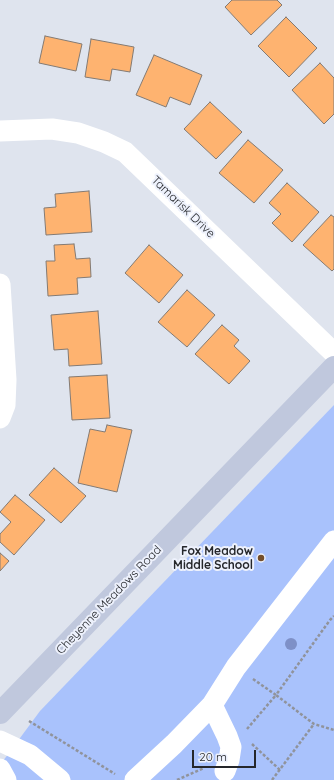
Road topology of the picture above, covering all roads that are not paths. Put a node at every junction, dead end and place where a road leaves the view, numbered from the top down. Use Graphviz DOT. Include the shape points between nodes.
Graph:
graph roads {
  1 [pos="0,131"];
  2 [pos="0,284"];
  3 [pos="334,353"];
  4 [pos="334,367"];
  5 [pos="0,418"];
  6 [pos="334,541"];
  7 [pos="212,705"];
  8 [pos="0,713"];
  9 [pos="0,741"];
  10 [pos="0,768"];
  11 [pos="225,771"];
  12 [pos="6,780"];
  13 [pos="60,780"];
  14 [pos="135,780"];
  1 -- 3 [label="street, Tamarisk Drive" via="52,129 78,133 125,152"];
  2 -- 5 [label="street" via="6,380"];
  4 -- 8 [label="main road, Cheyenne Meadows Road"];
  6 -- 7 [label="street" via="236,667"];
  7 -- 11 [label="street" via="228,736 236,741"];
  7 -- 14 [label="street"];
  9 -- 13 [label="street" via="30,755"];
  10 -- 12 [label="street"];
}
